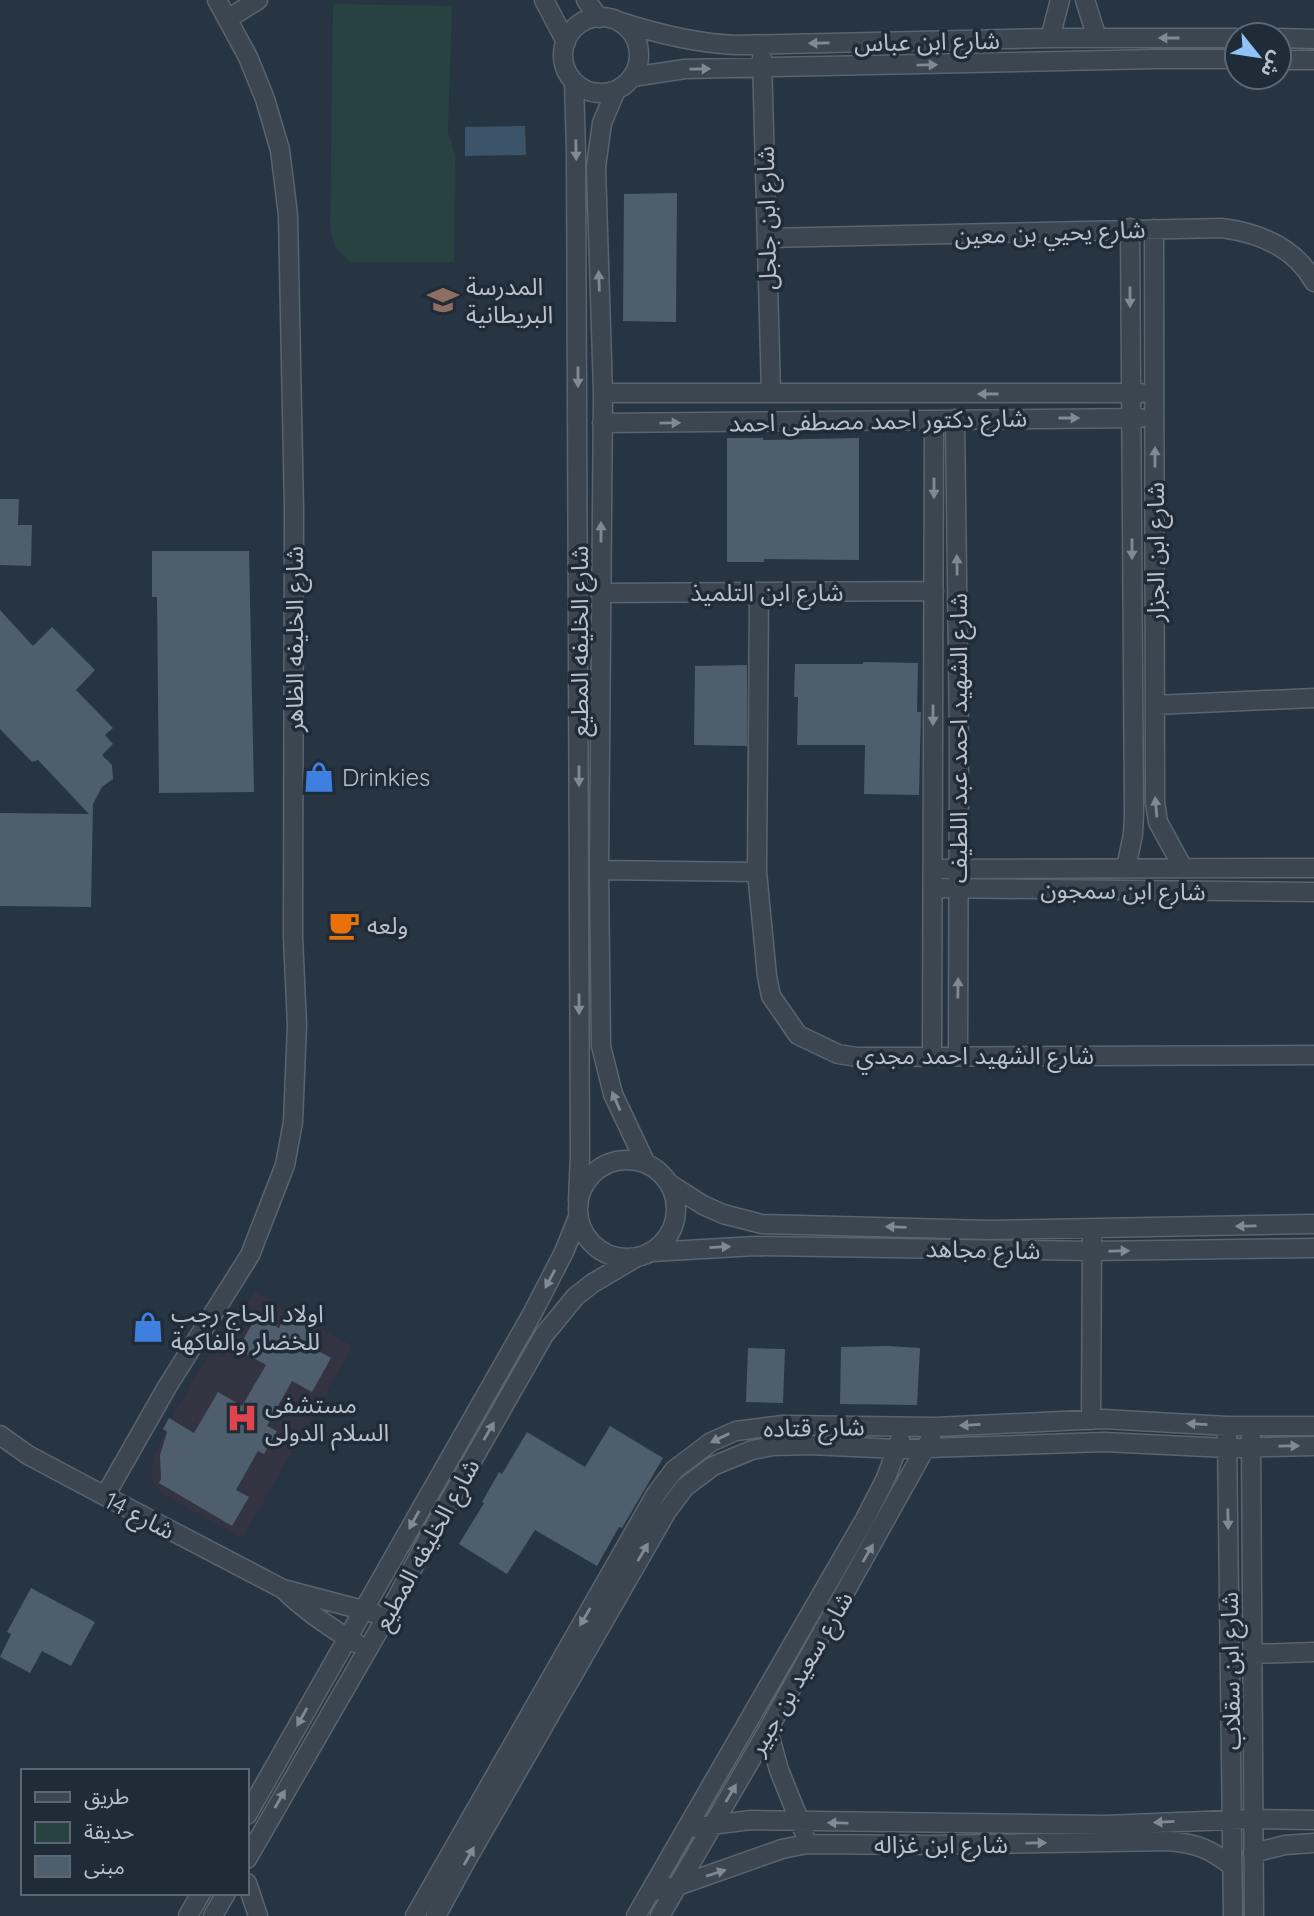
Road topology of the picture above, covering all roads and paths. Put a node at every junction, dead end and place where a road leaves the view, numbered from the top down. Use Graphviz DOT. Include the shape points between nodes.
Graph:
graph roads {
  1 [pos="217,0"];
  2 [pos="258,0"];
  3 [pos="544,0"];
  4 [pos="586,0"];
  5 [pos="1060,0"];
  6 [pos="1085,0"];
  7 [pos="229,18"];
  8 [pos="599,18"];
  9 [pos="621,22"];
  10 [pos="1050,38"];
  11 [pos="1097,38"];
  12 [pos="1223,38"];
  13 [pos="1293,38"];
  14 [pos="1314,38"];
  15 [pos="566,42"];
  16 [pos="762,44"];
  17 [pos="1223,59"];
  18 [pos="1293,60"];
  19 [pos="1314,60"];
  20 [pos="762,68"];
  21 [pos="632,77"];
  22 [pos="574,82"];
  23 [pos="616,90"];
  24 [pos="1130,229"];
  25 [pos="1154,229"];
  26 [pos="767,238"];
  27 [pos="1314,282"];
  28 [pos="603,393"];
  29 [pos="771,393"];
  30 [pos="1131,393"];
  31 [pos="1155,393"];
  32 [pos="1131,418"];
  33 [pos="955,419"];
  34 [pos="1155,419"];
  35 [pos="934,420"];
  36 [pos="601,423"];
  37 [pos="934,591"];
  38 [pos="759,592"];
  39 [pos="600,593"];
  40 [pos="1314,698"];
  41 [pos="1155,705"];
  42 [pos="1126,868"];
  43 [pos="1184,868"];
  44 [pos="1314,868"];
  45 [pos="933,869"];
  46 [pos="959,869"];
  47 [pos="599,870"];
  48 [pos="757,872"];
  49 [pos="933,888"];
  50 [pos="959,888"];
  51 [pos="1314,892"];
  52 [pos="579,973"];
  53 [pos="599,973"];
  54 [pos="1314,1055"];
  55 [pos="932,1056"];
  56 [pos="958,1056"];
  57 [pos="645,1162"];
  58 [pos="670,1184"];
  59 [pos="578,1209"];
  60 [pos="1314,1224"];
  61 [pos="1092,1229"];
  62 [pos="1314,1248"];
  63 [pos="1092,1251"];
  64 [pos="645,1254"];
  65 [pos="1092,1419"];
  66 [pos="1227,1426"];
  67 [pos="1314,1426"];
  68 [pos="905,1427"];
  69 [pos="935,1427"];
  70 [pos="1251,1427"];
  71 [pos="0,1435"];
  72 [pos="1080,1442"];
  73 [pos="1104,1442"];
  74 [pos="1314,1446"];
  75 [pos="1251,1447"];
  76 [pos="927,1448"];
  77 [pos="1227,1448"];
  78 [pos="898,1449"];
  79 [pos="104,1496"];
  80 [pos="283,1589"];
  81 [pos="363,1610"];
  82 [pos="387,1617"];
  83 [pos="347,1637"];
  84 [pos="1230,1640"];
  85 [pos="367,1649"];
  86 [pos="1314,1651"];
  87 [pos="1252,1654"];
  88 [pos="1230,1669"];
  89 [pos="768,1730"];
  90 [pos="248,1813"];
  91 [pos="248,1816"];
  92 [pos="1232,1819"];
  93 [pos="1253,1819"];
  94 [pos="1314,1819"];
  95 [pos="801,1822"];
  96 [pos="265,1825"];
  97 [pos="712,1825"];
  98 [pos="687,1828"];
  99 [pos="1314,1843"];
  100 [pos="807,1844"];
  101 [pos="1253,1853"];
  102 [pos="248,1856"];
  103 [pos="1232,1866"];
  104 [pos="680,1885"];
  105 [pos="248,1886"];
  106 [pos="650,1892"];
  107 [pos="200,1895"];
  108 [pos="225,1895"];
  109 [pos="188,1916"];
  110 [pos="213,1916"];
  111 [pos="258,1916"];
  112 [pos="415,1916"];
  113 [pos="436,1916"];
  114 [pos="636,1916"];
  115 [pos="660,1916"];
  116 [pos="1233,1916"];
  117 [pos="1254,1916"];
  1 -- 7 [label="street, شارع الخليفه الظاهر"];
  2 -- 7 [label="street"];
  3 -- 15 [label="street"];
  4 -- 8 [label="street"];
  5 -- 10 [label="street"];
  6 -- 11 [label="street"];
  7 -- 79 [label="street, شارع الخليفه الظاهر" via="269,112 280,149 288,215 294,509 293,937 298,1025 293,1122 285,1165 250,1255"];
  8 -- 9 [label="street"];
  8 -- 15 [label="street" via="580,24"];
  9 -- 16 [label="street, شارع ابن عباس" via="710,44"];
  9 -- 21 [label="street" via="637,41 638,66"];
  10 -- 11 [label="street, شارع ابن عباس"];
  10 -- 16 [label="street, شارع ابن عباس, one-way"];
  12 -- 11 [label="street, شارع ابن عباس, one-way"];
  13 -- 14 [label="street"];
  15 -- 22 [label="street" via="563,58"];
  16 -- 20 [label="street, شارع ابن جلجل"];
  20 -- 17 [label="street, شارع ابن عباس, one-way"];
  18 -- 19 [label="street"];
  21 -- 20 [label="street, شارع ابن عباس, one-way" via="685,69"];
  20 -- 26 [label="street, شارع ابن جلجل"];
  21 -- 23 [label="street"];
  22 -- 23 [label="street" via="589,92"];
  22 -- 52 [label="street, شارع الخليفه المطيع, one-way"];
  28 -- 23 [label="street, شارع الخليفه المطيع, one-way" via="596,167 602,123"];
  24 -- 25 [label="street, شارع يحيي بن معين"];
  24 -- 26 [label="street, شارع يحيي بن معين"];
  24 -- 30 [label="street, شارع ابن الجزار, one-way"];
  25 -- 27 [label="street, شارع يحيي بن معين" via="1248,231 1293,255"];
  25 -- 31 [label="street, شارع ابن الجزار"];
  26 -- 29 [label="street, شارع ابن جلجل"];
  28 -- 29 [label="street, شارع دكتور احمد مصطفى احمد"];
  28 -- 36 [label="street, شارع الخليفه المطيع"];
  30 -- 29 [label="street, شارع دكتور احمد مصطفى احمد, one-way"];
  30 -- 31 [label="street, شارع دكتور احمد مصطفى احمد"];
  30 -- 32 [label="street, شارع ابن الجزار"];
  31 -- 34 [label="street, شارع ابن الجزار"];
  33 -- 32 [label="street, شارع دكتور احمد مصطفى احمد, one-way"];
  32 -- 34 [label="street, شارع دكتور احمد مصطفى احمد"];
  32 -- 42 [label="street, شارع ابن الجزار, one-way" via="1134,814"];
  33 -- 35 [label="street, شارع دكتور احمد مصطفى احمد"];
  46 -- 33 [label="street, شارع الشهيد احمد عبد اللطيف, one-way"];
  41 -- 34 [label="street, شارع ابن الجزار, one-way"];
  36 -- 35 [label="street, شارع دكتور احمد مصطفى احمد, one-way"];
  35 -- 37 [label="street, شارع الشهيد احمد عبد اللطيف, one-way"];
  39 -- 36 [label="street, شارع الخليفه المطيع, one-way"];
  37 -- 38 [label="street, شارع ابن التلميذ"];
  37 -- 45 [label="street, شارع الشهيد احمد عبد اللطيف, one-way"];
  38 -- 39 [label="street, شارع ابن التلميذ"];
  38 -- 48 [label="street, شارع الشهيد احمد مجدي"];
  39 -- 47 [label="street, شارع الخليفه المطيع"];
  40 -- 41 [label="street"];
  43 -- 41 [label="street, شارع ابن الجزار, one-way" via="1158,822"];
  42 -- 43 [label="street, شارع ابن سمجون"];
  42 -- 46 [label="street, شارع ابن سمجون"];
  43 -- 44 [label="street, شارع ابن سمجون"];
  45 -- 46 [label="street, شارع ابن سمجون"];
  45 -- 49 [label="street, شارع الشهيد احمد عبد اللطيف"];
  46 -- 50 [label="street, شارع الشهيد احمد عبد اللطيف"];
  47 -- 48 [label="street"];
  47 -- 53 [label="street, شارع الخليفه المطيع"];
  48 -- 55 [label="street, شارع الشهيد احمد مجدي" via="771,996 797,1035 838,1054 857,1057"];
  49 -- 50 [label="street, شارع ابن سمجون"];
  49 -- 55 [label="street, شارع الشهيد احمد عبد اللطيف"];
  50 -- 51 [label="street, شارع ابن سمجون"];
  56 -- 50 [label="street, شارع الشهيد احمد عبد اللطيف, one-way"];
  52 -- 53 [label="street"];
  52 -- 59 [label="street, شارع الخليفه المطيع, one-way"];
  57 -- 53 [label="street, شارع الخليفه المطيع, one-way" via="606,1072"];
  54 -- 56 [label="street, شارع الشهيد احمد مجدي"];
  55 -- 56 [label="street, شارع الشهيد احمد مجدي"];
  57 -- 58 [label="street"];
  57 -- 59 [label="street" via="619,1160 595,1171 584,1184"];
  61 -- 58 [label="street, شارع مجاهد, one-way" via="762,1224 723,1214"];
  58 -- 64 [label="street" via="676,1198 675,1221 664,1242"];
  59 -- 64 [label="street" via="583,1232 606,1254 621,1258"];
  59 -- 81 [label="street, شارع الخليفه المطيع, one-way" via="564,1252 532,1314"];
  60 -- 61 [label="street, شارع مجاهد, one-way"];
  61 -- 63 [label="street"];
  63 -- 62 [label="street, شارع مجاهد, one-way"];
  64 -- 63 [label="street, شارع مجاهد, one-way" via="755,1246"];
  63 -- 65 [label="street"];
  82 -- 64 [label="street, شارع الخليفه المطيع, one-way" via="544,1335 576,1296"];
  66 -- 65 [label="street, شارع قتاده, one-way"];
  65 -- 69 [label="street, شارع قتاده, one-way"];
  65 -- 72 [label="street"];
  65 -- 73 [label="street"];
  66 -- 70 [label="street, شارع قتاده"];
  66 -- 77 [label="street, شارع ابن سقلاب"];
  67 -- 70 [label="street, شارع قتاده"];
  68 -- 69 [label="street, شارع قتاده"];
  68 -- 78 [label="street, شارع سعيد بن جبير"];
  68 -- 112 [label="street, شارع قتاده, one-way" via="783,1424 736,1431 711,1442 674,1470"];
  69 -- 76 [label="street, شارع سعيد بن جبير"];
  70 -- 75 [label="street, شارع ابن سقلاب"];
  71 -- 79 [label="street, شارع 14"];
  72 -- 73 [label="street, شارع قتاده"];
  72 -- 76 [label="street, شارع قتاده"];
  73 -- 77 [label="street, شارع قتاده"];
  75 -- 74 [label="street, شارع قتاده, one-way"];
  75 -- 77 [label="street, شارع قتاده"];
  75 -- 87 [label="street, شارع ابن سقلاب"];
  76 -- 78 [label="street, شارع قتاده"];
  89 -- 76 [label="street, شارع سعيد بن جبير, one-way"];
  77 -- 84 [label="street, شارع ابن سقلاب, one-way"];
  78 -- 98 [label="street, شارع سعيد بن جبير" via="865,1519"];
  113 -- 78 [label="street, شارع قتاده, one-way" via="667,1511 685,1488 713,1466 752,1450 792,1445"];
  79 -- 80 [label="street, شارع 14"];
  80 -- 81 [label="street, شارع 14"];
  80 -- 83 [label="street, شارع 14"];
  81 -- 82 [label="street, شارع 14"];
  81 -- 83 [label="street, شارع الخليفه المطيع"];
  82 -- 85 [label="street, شارع الخليفه المطيع"];
  83 -- 85 [label="street, شارع 14"];
  83 -- 90 [label="street, شارع الخليفه المطيع, one-way"];
  84 -- 87 [label="street"];
  84 -- 88 [label="street, شارع ابن سقلاب"];
  96 -- 85 [label="street, شارع الخليفه المطيع, one-way"];
  86 -- 87 [label="street"];
  87 -- 88 [label="street"];
  87 -- 93 [label="street, شارع ابن سقلاب"];
  88 -- 92 [label="street, شارع ابن سقلاب"];
  89 -- 95 [label="street"];
  97 -- 89 [label="street, شارع سعيد بن جبير, one-way"];
  91 -- 96 [label="street"];
  92 -- 93 [label="street, شارع ابن غزاله"];
  92 -- 95 [label="street, شارع ابن غزاله, one-way" via="1106,1825"];
  92 -- 103 [label="street, شارع ابن سقلاب"];
  93 -- 94 [label="street"];
  93 -- 101 [label="street, شارع ابن سقلاب"];
  95 -- 97 [label="street, شارع ابن غزاله"];
  95 -- 100 [label="street"];
  96 -- 102 [label="street, شارع الخليفه المطيع"];
  97 -- 98 [label="street, شارع ابن غزاله"];
  97 -- 104 [label="street, شارع سعيد بن جبير"];
  98 -- 106 [label="street, شارع سعيد بن جبير"];
  99 -- 101 [label="street"];
  100 -- 103 [label="street, شارع ابن غزاله, one-way" via="1170,1841 1212,1851"];
  104 -- 100 [label="street, شارع ابن غزاله, one-way"];
  101 -- 117 [label="street, شارع ابن سقلاب"];
  103 -- 116 [label="street, شارع ابن سقلاب"];
  104 -- 106 [label="street, شارع ابن غزاله"];
  104 -- 115 [label="street, شارع سعيد بن جبير"];
  105 -- 111 [label="street"];
  106 -- 114 [label="street, شارع سعيد بن جبير"];
  107 -- 109 [label="street"];
  108 -- 110 [label="street"];
}
